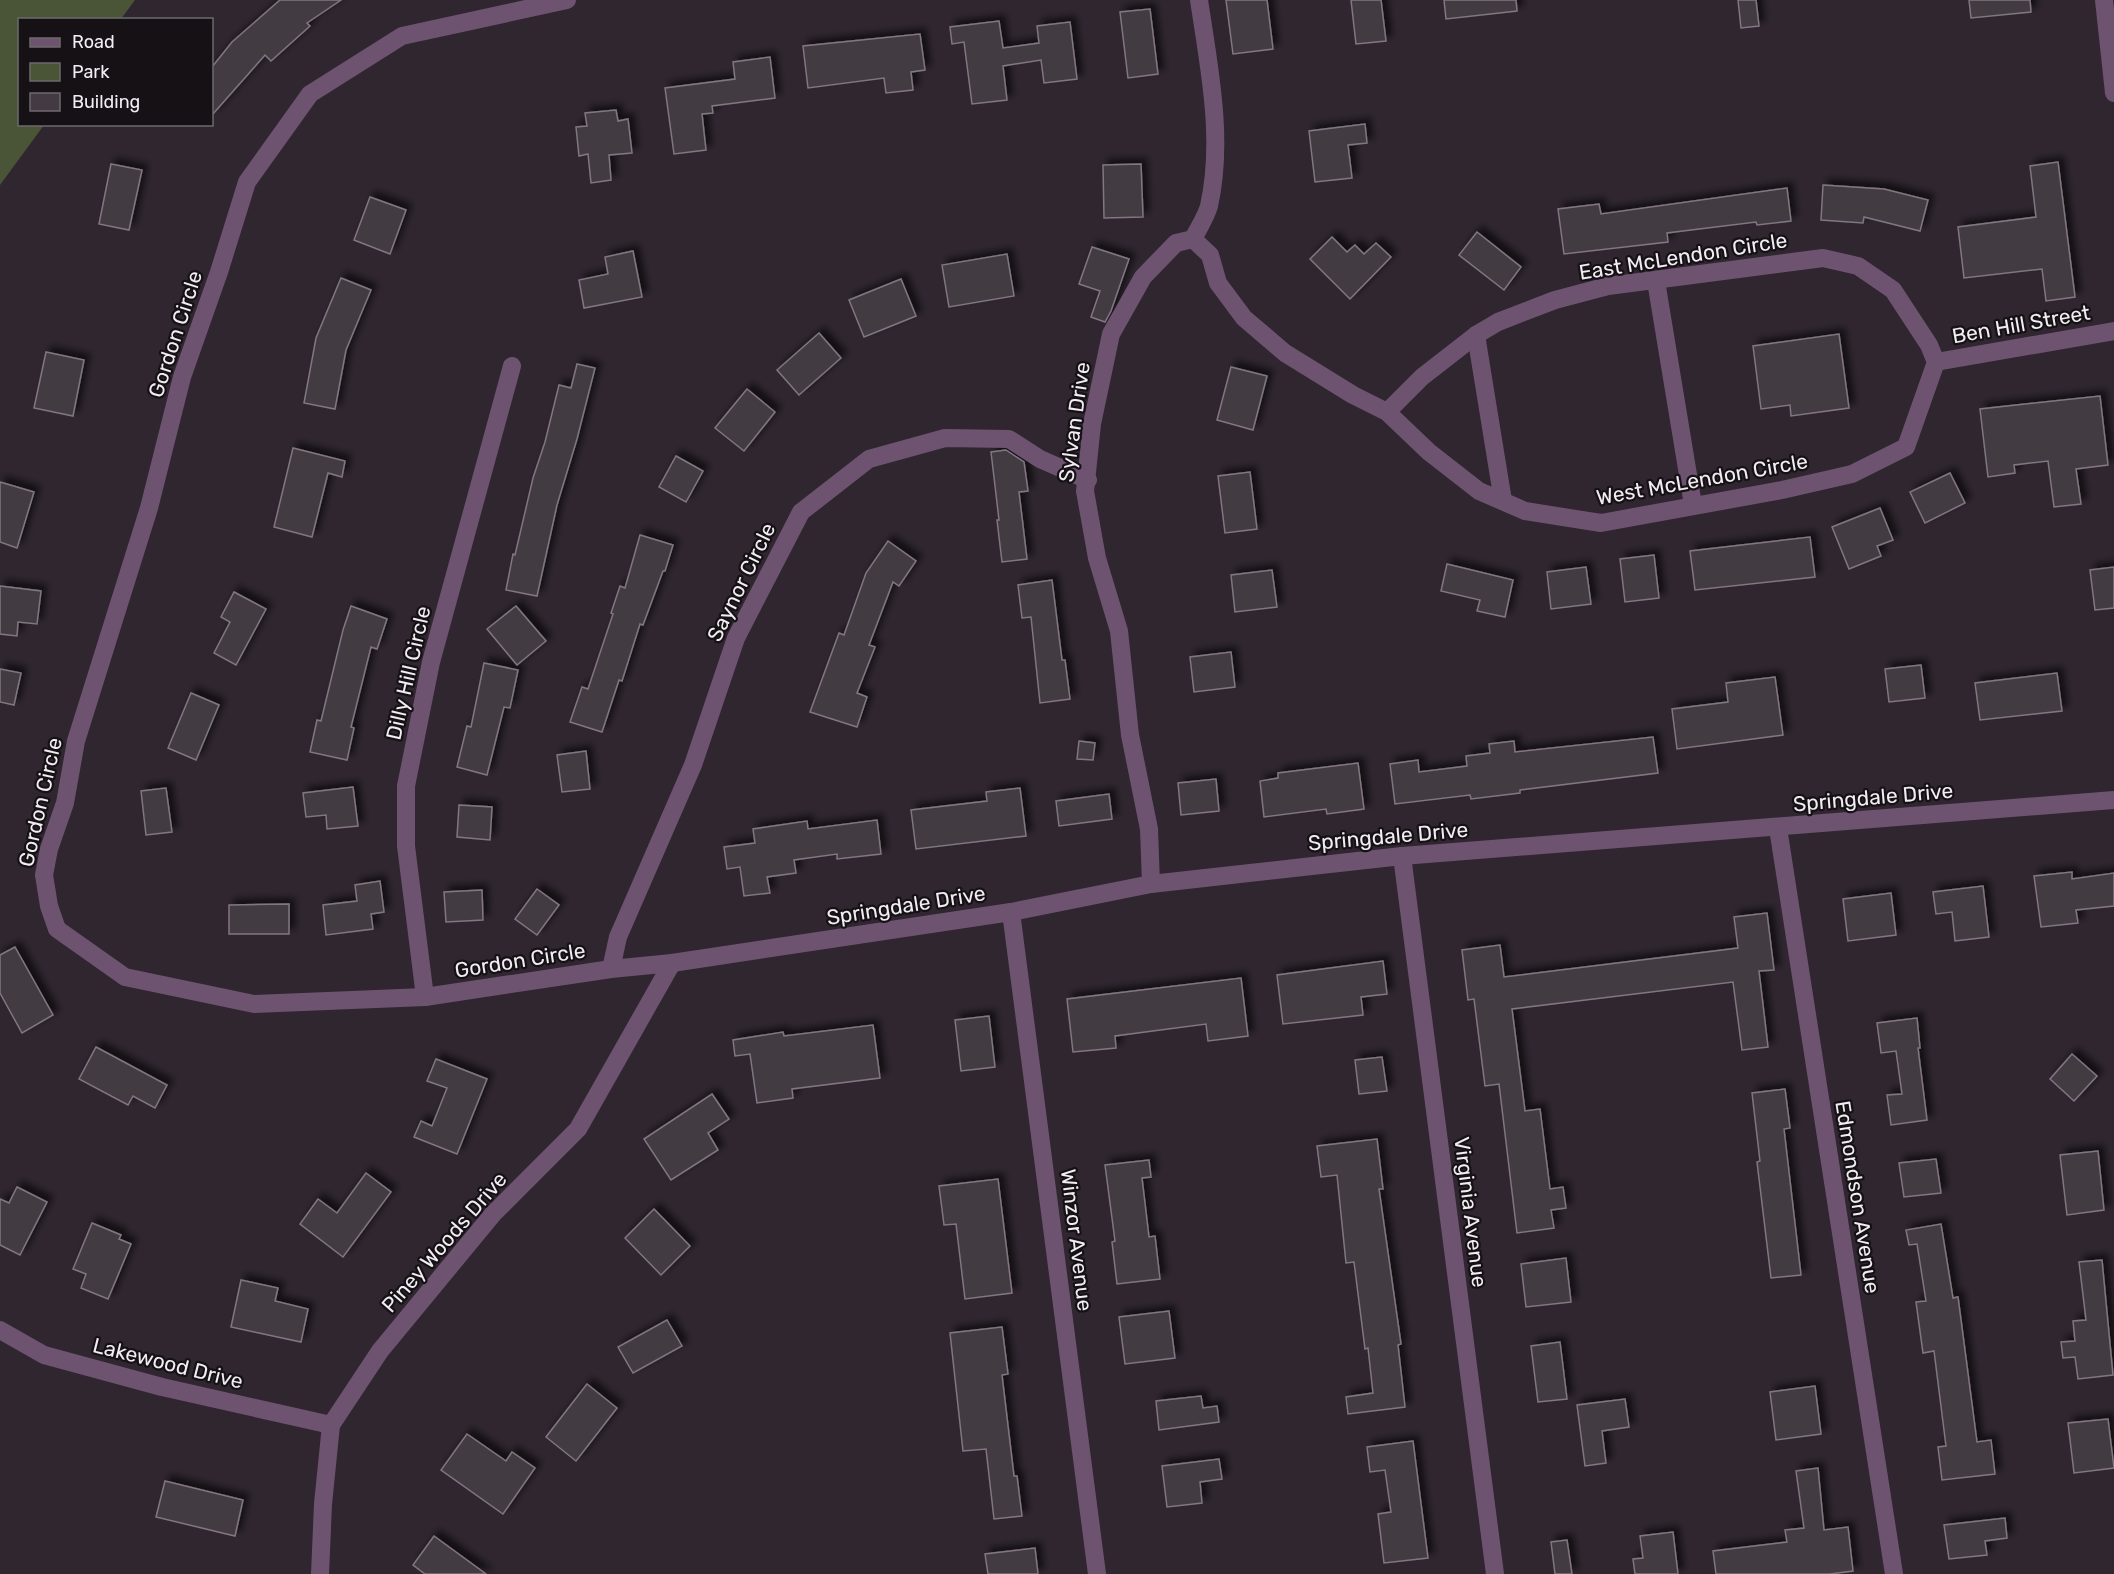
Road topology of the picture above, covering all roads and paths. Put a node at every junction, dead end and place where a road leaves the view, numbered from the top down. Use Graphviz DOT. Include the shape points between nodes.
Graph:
graph roads {
  1 [pos="567,0"];
  2 [pos="1199,0"];
  3 [pos="2104,0"];
  4 [pos="2114,93"];
  5 [pos="1193,239"];
  6 [pos="1656,281"];
  7 [pos="2114,331"];
  8 [pos="1476,335"];
  9 [pos="1936,362"];
  10 [pos="512,366"];
  11 [pos="1387,412"];
  12 [pos="1088,480"];
  13 [pos="1503,501"];
  14 [pos="1693,505"];
  15 [pos="2114,800"];
  16 [pos="1778,828"];
  17 [pos="1402,856"];
  18 [pos="1151,884"];
  19 [pos="1011,912"];
  20 [pos="672,963"];
  21 [pos="611,969"];
  22 [pos="425,997"];
  23 [pos="0,1330"];
  24 [pos="331,1425"];
  25 [pos="320,1574"];
  26 [pos="1097,1574"];
  27 [pos="1496,1574"];
  28 [pos="1894,1574"];
  1 -- 22 [label="street, Gordon Circle" via="402,36 310,94 247,182 182,376 149,507 76,741 65,803 44,875 57,929 125,977 254,1005"];
  2 -- 5 [label="street" via="1212,94 1215,154 1208,208"];
  3 -- 4 [label="street"];
  5 -- 11 [label="street, West McLendon Circle" via="1210,255 1218,283 1244,318 1285,353"];
  5 -- 12 [label="street, Sylvan Drive" via="1176,243 1143,277 1111,334 1092,424"];
  6 -- 8 [label="street, East McLendon Circle" via="1608,286 1555,300"];
  6 -- 9 [label="street, East McLendon Circle" via="1823,258 1858,266 1893,290"];
  6 -- 14 [label="street"];
  7 -- 9 [label="street, Ben Hill Street"];
  8 -- 11 [label="street, East McLendon Circle" via="1422,377"];
  8 -- 13 [label="street"];
  9 -- 14 [label="street, West McLendon Circle" via="1906,447 1852,474"];
  10 -- 22 [label="street, Dilly Hill Circle" via="432,662 406,786 406,846"];
  11 -- 13 [label="street, West McLendon Circle" via="1437,459 1479,491"];
  12 -- 18 [label="street, Sylvan Drive" via="1085,491 1098,558 1119,631 1130,735 1149,829"];
  12 -- 21 [label="street, Saynor Circle" via="1040,459 1009,439 945,438 869,459 801,512 736,638 693,765 618,937"];
  13 -- 14 [label="street, West McLendon Circle" via="1525,511 1600,523"];
  15 -- 16 [label="street, Springdale Drive"];
  16 -- 17 [label="street, Springdale Drive"];
  16 -- 28 [label="street, Edmondson Avenue"];
  17 -- 18 [label="street, Springdale Drive"];
  17 -- 27 [label="street, Virginia Avenue"];
  18 -- 19 [label="street, Springdale Drive"];
  19 -- 20 [label="street, Springdale Drive"];
  19 -- 26 [label="street, Winzor Avenue"];
  20 -- 21 [label="street, Gordon Circle"];
  20 -- 24 [label="street, Piney Woods Drive" via="578,1129 493,1214 380,1351"];
  21 -- 22 [label="street, Gordon Circle"];
  23 -- 24 [label="street, Lakewood Drive" via="44,1354 162,1387"];
  24 -- 25 [label="street, Piney Woods Drive"];
}
